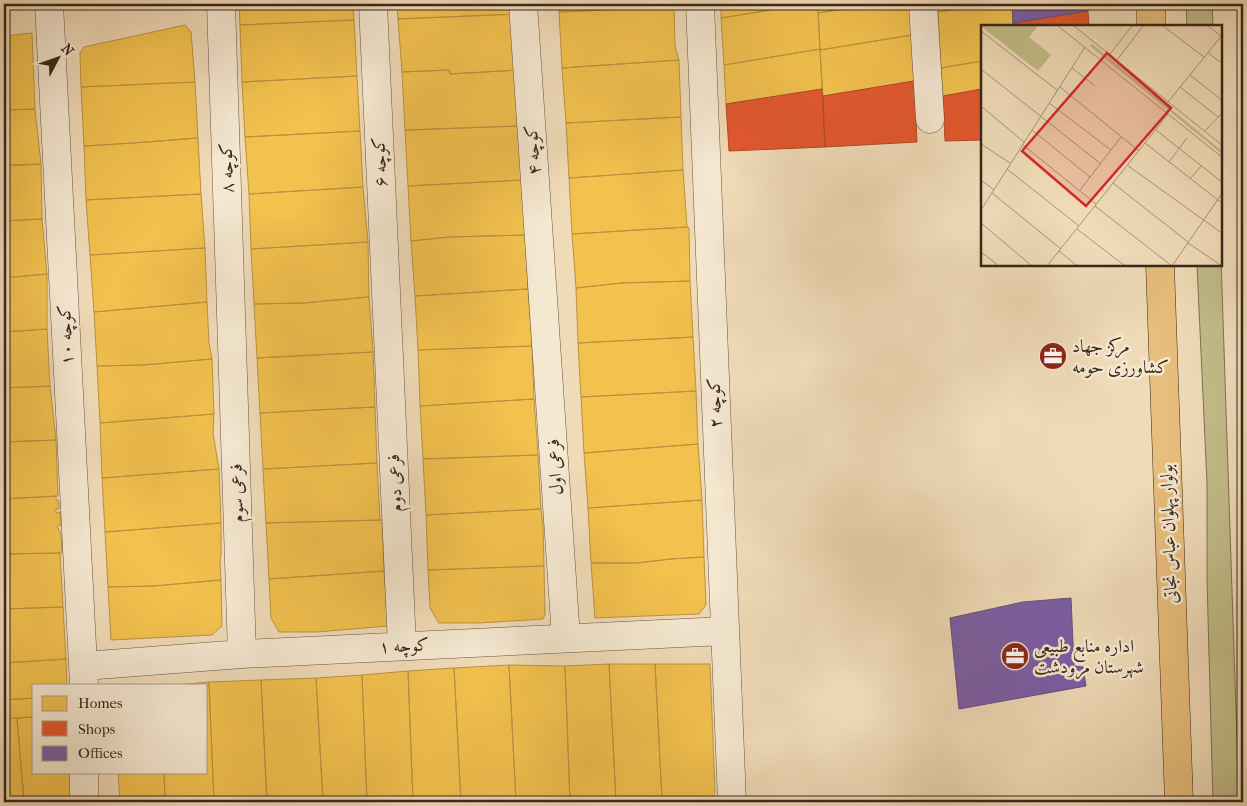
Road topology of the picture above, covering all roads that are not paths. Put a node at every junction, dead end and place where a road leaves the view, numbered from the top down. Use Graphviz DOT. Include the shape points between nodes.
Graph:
graph roads {
  1 [pos="49,4"];
  2 [pos="221,4"];
  3 [pos="372,4"];
  4 [pos="523,4"];
  5 [pos="700,4"];
  6 [pos="923,4"];
  7 [pos="1151,4"];
  8 [pos="1152,25"];
  9 [pos="930,119"];
  10 [pos="1160,266"];
  11 [pos="543,296"];
  12 [pos="387,320"];
  13 [pos="232,333"];
  14 [pos="724,631"];
  15 [pos="566,638"];
  16 [pos="402,646"];
  17 [pos="242,654"];
  18 [pos="84,675"];
  19 [pos="84,774"];
  20 [pos="84,802"];
  21 [pos="732,802"];
  22 [pos="1179,802"];
  1 -- 18 [label="street, کوچه ۱۰"];
  2 -- 13 [label="street, کوچه ۸"];
  3 -- 12 [label="street, کوچه ۶"];
  4 -- 11 [label="street, کوچه ۴"];
  5 -- 14 [label="street, کوچه ۲"];
  6 -- 9 [label="street"];
  7 -- 8 [label="main road"];
  10 -- 22 [label="main road, بولوار پهلوان عباس نجاتی"];
  11 -- 15 [label="street, فرعی اول"];
  12 -- 16 [label="street, فرعی دوم"];
  13 -- 17 [label="street, فرعی سوم"];
  14 -- 15 [label="street, کوچه ۱"];
  14 -- 21 [label="street, کوچه ۲"];
  15 -- 16 [label="street, کوچه ۱"];
  16 -- 17 [label="street, کوچه ۱"];
  17 -- 18 [label="street, کوچه ۱"];
  19 -- 20 [label="street"];
}
